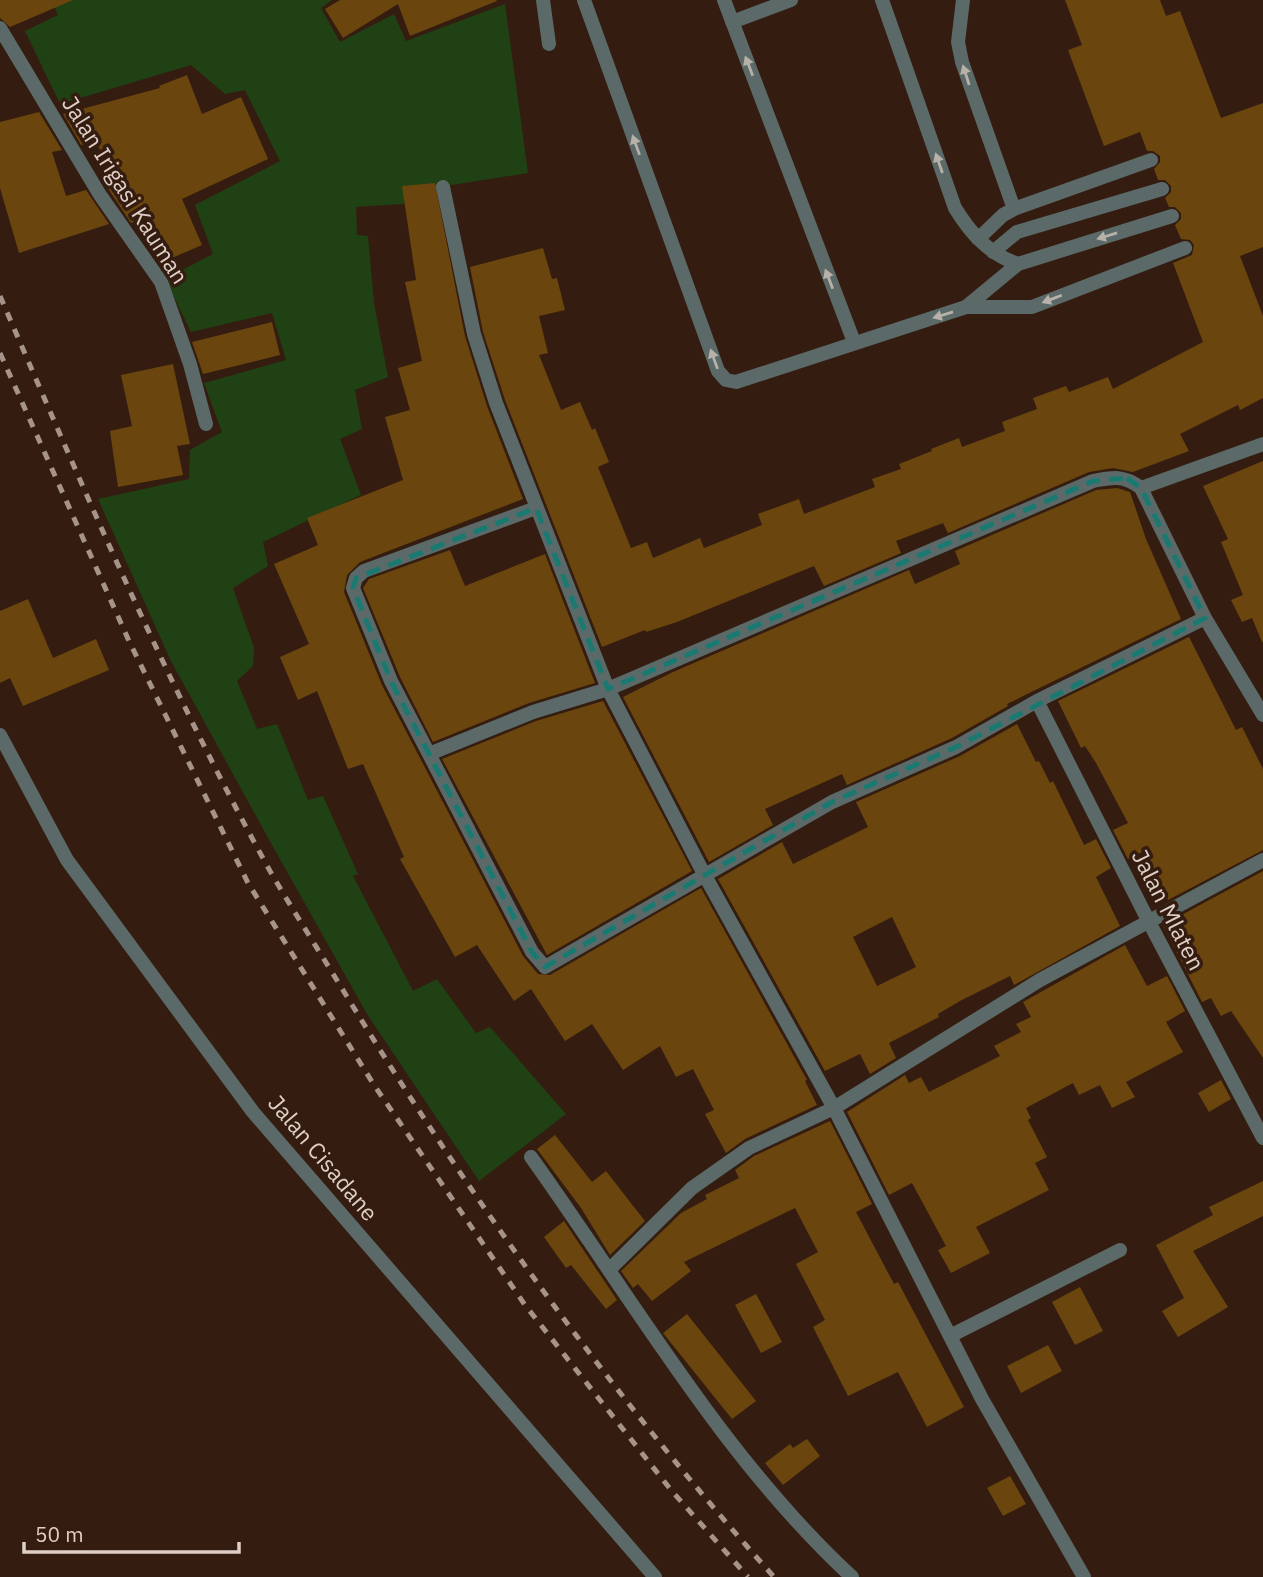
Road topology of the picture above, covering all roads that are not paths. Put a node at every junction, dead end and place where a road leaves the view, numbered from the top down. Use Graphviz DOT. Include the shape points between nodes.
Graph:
graph roads {
  1 [pos="543,0"];
  2 [pos="584,0"];
  3 [pos="724,0"];
  4 [pos="791,0"];
  5 [pos="882,0"];
  6 [pos="963,0"];
  7 [pos="732,22"];
  8 [pos="0,28"];
  9 [pos="549,44"];
  10 [pos="1151,160"];
  11 [pos="443,187"];
  12 [pos="1162,189"];
  13 [pos="1014,209"];
  14 [pos="1172,216"];
  15 [pos="978,239"];
  16 [pos="1185,248"];
  17 [pos="993,252"];
  18 [pos="1018,264"];
  19 [pos="966,307"];
  20 [pos="854,342"];
  21 [pos="206,424"];
  22 [pos="1263,444"];
  23 [pos="1141,488"];
  24 [pos="536,508"];
  25 [pos="1205,618"];
  26 [pos="608,689"];
  27 [pos="1037,701"];
  28 [pos="1263,715"];
  29 [pos="0,735"];
  30 [pos="429,754"];
  31 [pos="1263,860"];
  32 [pos="704,874"];
  33 [pos="1149,922"];
  34 [pos="834,1108"];
  35 [pos="1263,1138"];
  36 [pos="531,1157"];
  37 [pos="1119,1250"];
  38 [pos="611,1268"];
  39 [pos="950,1336"];
  40 [pos="655,1577"];
  41 [pos="852,1577"];
  42 [pos="1084,1577"];
  1 -- 9 [label="street"];
  20 -- 2 [label="street, one-way" via="736,382 726,380 718,371"];
  3 -- 7 [label="street"];
  4 -- 7 [label="street"];
  15 -- 5 [label="street, one-way" via="955,208"];
  13 -- 6 [label="street, one-way" via="962,62 958,42"];
  20 -- 7 [label="street, one-way"];
  8 -- 21 [label="street, Jalan Irigasi Kauman" via="100,195 161,282"];
  10 -- 13 [label="street"];
  11 -- 24 [label="street" via="474,334"];
  12 -- 17 [label="street" via="1017,232"];
  13 -- 15 [label="street"];
  14 -- 18 [label="street, one-way"];
  15 -- 17 [label="street"];
  16 -- 19 [label="street, one-way" via="1032,307"];
  17 -- 18 [label="street"];
  18 -- 19 [label="street"];
  19 -- 20 [label="street, one-way"];
  22 -- 23 [label="street"];
  23 -- 25 [label="street"];
  23 -- 26 [label="street" via="1127,478 1093,481"];
  24 -- 26 [label="street"];
  24 -- 30 [label="street" via="356,578 353,588 369,631"];
  25 -- 27 [label="street"];
  25 -- 28 [label="street"];
  26 -- 30 [label="street" via="533,712"];
  26 -- 32 [label="street"];
  27 -- 32 [label="street" via="956,747 832,802"];
  27 -- 33 [label="street, Jalan Mlaten"];
  29 -- 40 [label="street, Jalan Cisadane" via="67,860 253,1112"];
  30 -- 32 [label="street" via="532,952 545,967"];
  31 -- 33 [label="street"];
  32 -- 34 [label="street"];
  33 -- 34 [label="street" via="1040,980"];
  33 -- 35 [label="street, Jalan Mlaten"];
  34 -- 38 [label="street" via="750,1148 692,1188"];
  34 -- 39 [label="street"];
  36 -- 38 [label="street"];
  37 -- 39 [label="street"];
  38 -- 41 [label="street" via="689,1385 779,1504"];
  39 -- 42 [label="street" via="1017,1464"];
}
